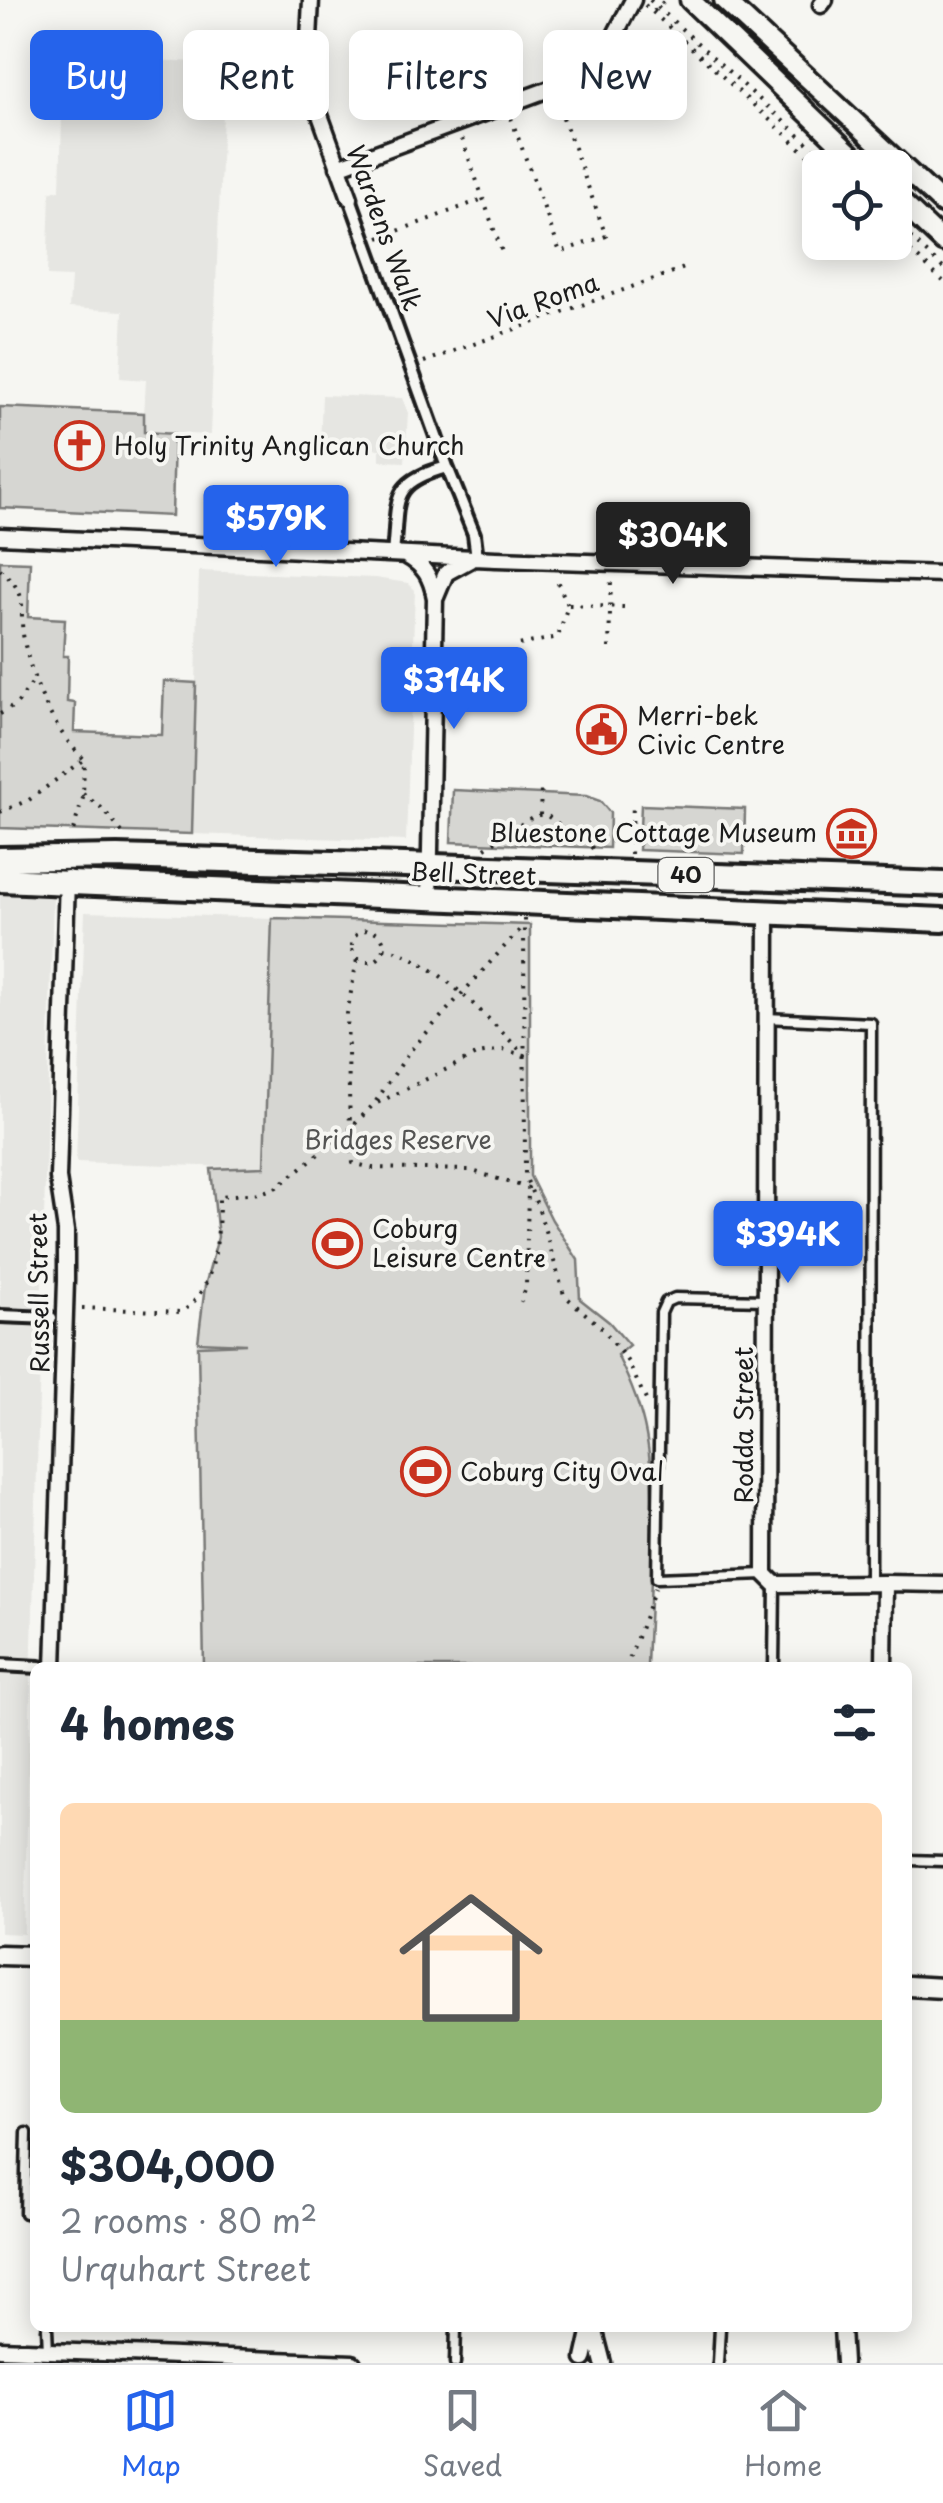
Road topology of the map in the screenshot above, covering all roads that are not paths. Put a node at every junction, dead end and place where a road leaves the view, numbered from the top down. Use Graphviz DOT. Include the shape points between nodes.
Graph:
graph roads {
  1 [pos="311,0"];
  2 [pos="634,0"];
  3 [pos="690,0"];
  4 [pos="724,0"];
  5 [pos="851,119"];
  6 [pos="833,138"];
  7 [pos="845,150"];
  8 [pos="338,167"];
  9 [pos="350,198"];
  10 [pos="943,204"];
  11 [pos="912,212"];
  12 [pos="943,242"];
  13 [pos="447,468"];
  14 [pos="0,536"];
  15 [pos="399,554"];
  16 [pos="477,558"];
  17 [pos="943,574"];
  18 [pos="435,598"];
  19 [pos="69,846"];
  20 [pos="0,859"];
  21 [pos="269,863"];
  22 [pos="429,866"];
  23 [pos="0,880"];
  24 [pos="67,882"];
  25 [pos="943,884"];
  26 [pos="270,891"];
  27 [pos="429,900"];
  28 [pos="767,913"];
  29 [pos="943,920"];
  30 [pos="766,1018"];
  31 [pos="766,1300"];
  32 [pos="0,1316"];
  33 [pos="51,1318"];
  34 [pos="770,1579"];
  35 [pos="877,1583"];
  36 [pos="943,1584"];
  37 [pos="54,1662"];
  38 [pos="774,1662"];
  39 [pos="884,1662"];
  40 [pos="0,1665"];
  41 [pos="30,1666"];
  42 [pos="912,1860"];
  43 [pos="943,1861"];
  44 [pos="0,1956"];
  45 [pos="30,1956"];
  46 [pos="912,1986"];
  47 [pos="943,1988"];
  48 [pos="26,2133"];
  49 [pos="30,2214"];
  50 [pos="47,2332"];
  51 [pos="456,2332"];
  52 [pos="591,2332"];
  53 [pos="594,2332"];
  54 [pos="720,2332"];
  55 [pos="842,2332"];
  56 [pos="0,2349"];
  57 [pos="48,2351"];
  58 [pos="579,2361"];
  59 [pos="354,2363"];
  60 [pos="454,2363"];
  61 [pos="602,2363"];
  62 [pos="718,2363"];
  63 [pos="834,2363"];
  64 [pos="844,2363"];
  1 -- 8 [label="street, Wardens Walk" via="307,80"];
  2 -- 8 [label="street" via="606,52 552,88"];
  3 -- 6 [label="street"];
  4 -- 5 [label="street"];
  5 -- 6 [label="street"];
  5 -- 10 [label="street"];
  6 -- 7 [label="street"];
  8 -- 9 [label="street, Wardens Walk"];
  9 -- 13 [label="street, Wardens Walk"];
  11 -- 12 [label="street"];
  13 -- 15 [label="street" via="408,481 399,496"];
  13 -- 16 [label="street, Wardens Walk"];
  14 -- 15 [label="street"];
  15 -- 16 [label="street"];
  15 -- 18 [label="street" via="420,563"];
  16 -- 17 [label="street"];
  16 -- 18 [label="street" via="446,573"];
  18 -- 22 [label="street"];
  19 -- 20 [label="highway, Bell Street / 40"];
  19 -- 21 [label="highway, Bell Street / 40"];
  19 -- 24 [label="street, Russell Street"];
  21 -- 22 [label="highway, Bell Street / 40"];
  21 -- 26 [label="highway"];
  22 -- 25 [label="highway, Bell Street / 40"];
  22 -- 27 [label="street"];
  23 -- 24 [label="highway, Bell Street / 40"];
  24 -- 26 [label="highway, Bell Street / 40"];
  24 -- 37 [label="street, Russell Street" via="58,1178 66,1280"];
  26 -- 27 [label="highway, Bell Street / 40"];
  27 -- 28 [label="highway, Bell Street / 40" via="525,914"];
  28 -- 29 [label="highway, Bell Street / 40"];
  28 -- 30 [label="street, Rodda Street"];
  30 -- 31 [label="street, Rodda Street"];
  30 -- 35 [label="lane" via="871,1022"];
  31 -- 34 [label="street, Rodda Street"];
  31 -- 34 [label="lane" via="675,1298 661,1314 658,1578"];
  32 -- 33 [label="street"];
  34 -- 35 [label="street"];
  34 -- 38 [label="lane"];
  35 -- 36 [label="street"];
  35 -- 39 [label="street"];
  40 -- 41 [label="street"];
  42 -- 43 [label="lane"];
  44 -- 45 [label="street"];
  46 -- 47 [label="street"];
  48 -- 49 [label="lane"];
  50 -- 57 [label="lane"];
  51 -- 60 [label="lane"];
  52 -- 58 [label="street"];
  53 -- 61 [label="street"];
  54 -- 62 [label="lane"];
  55 -- 63 [label="street"];
  55 -- 64 [label="street"];
  56 -- 57 [label="street"];
  57 -- 59 [label="street"];
  58 -- 61 [label="street"];
}
